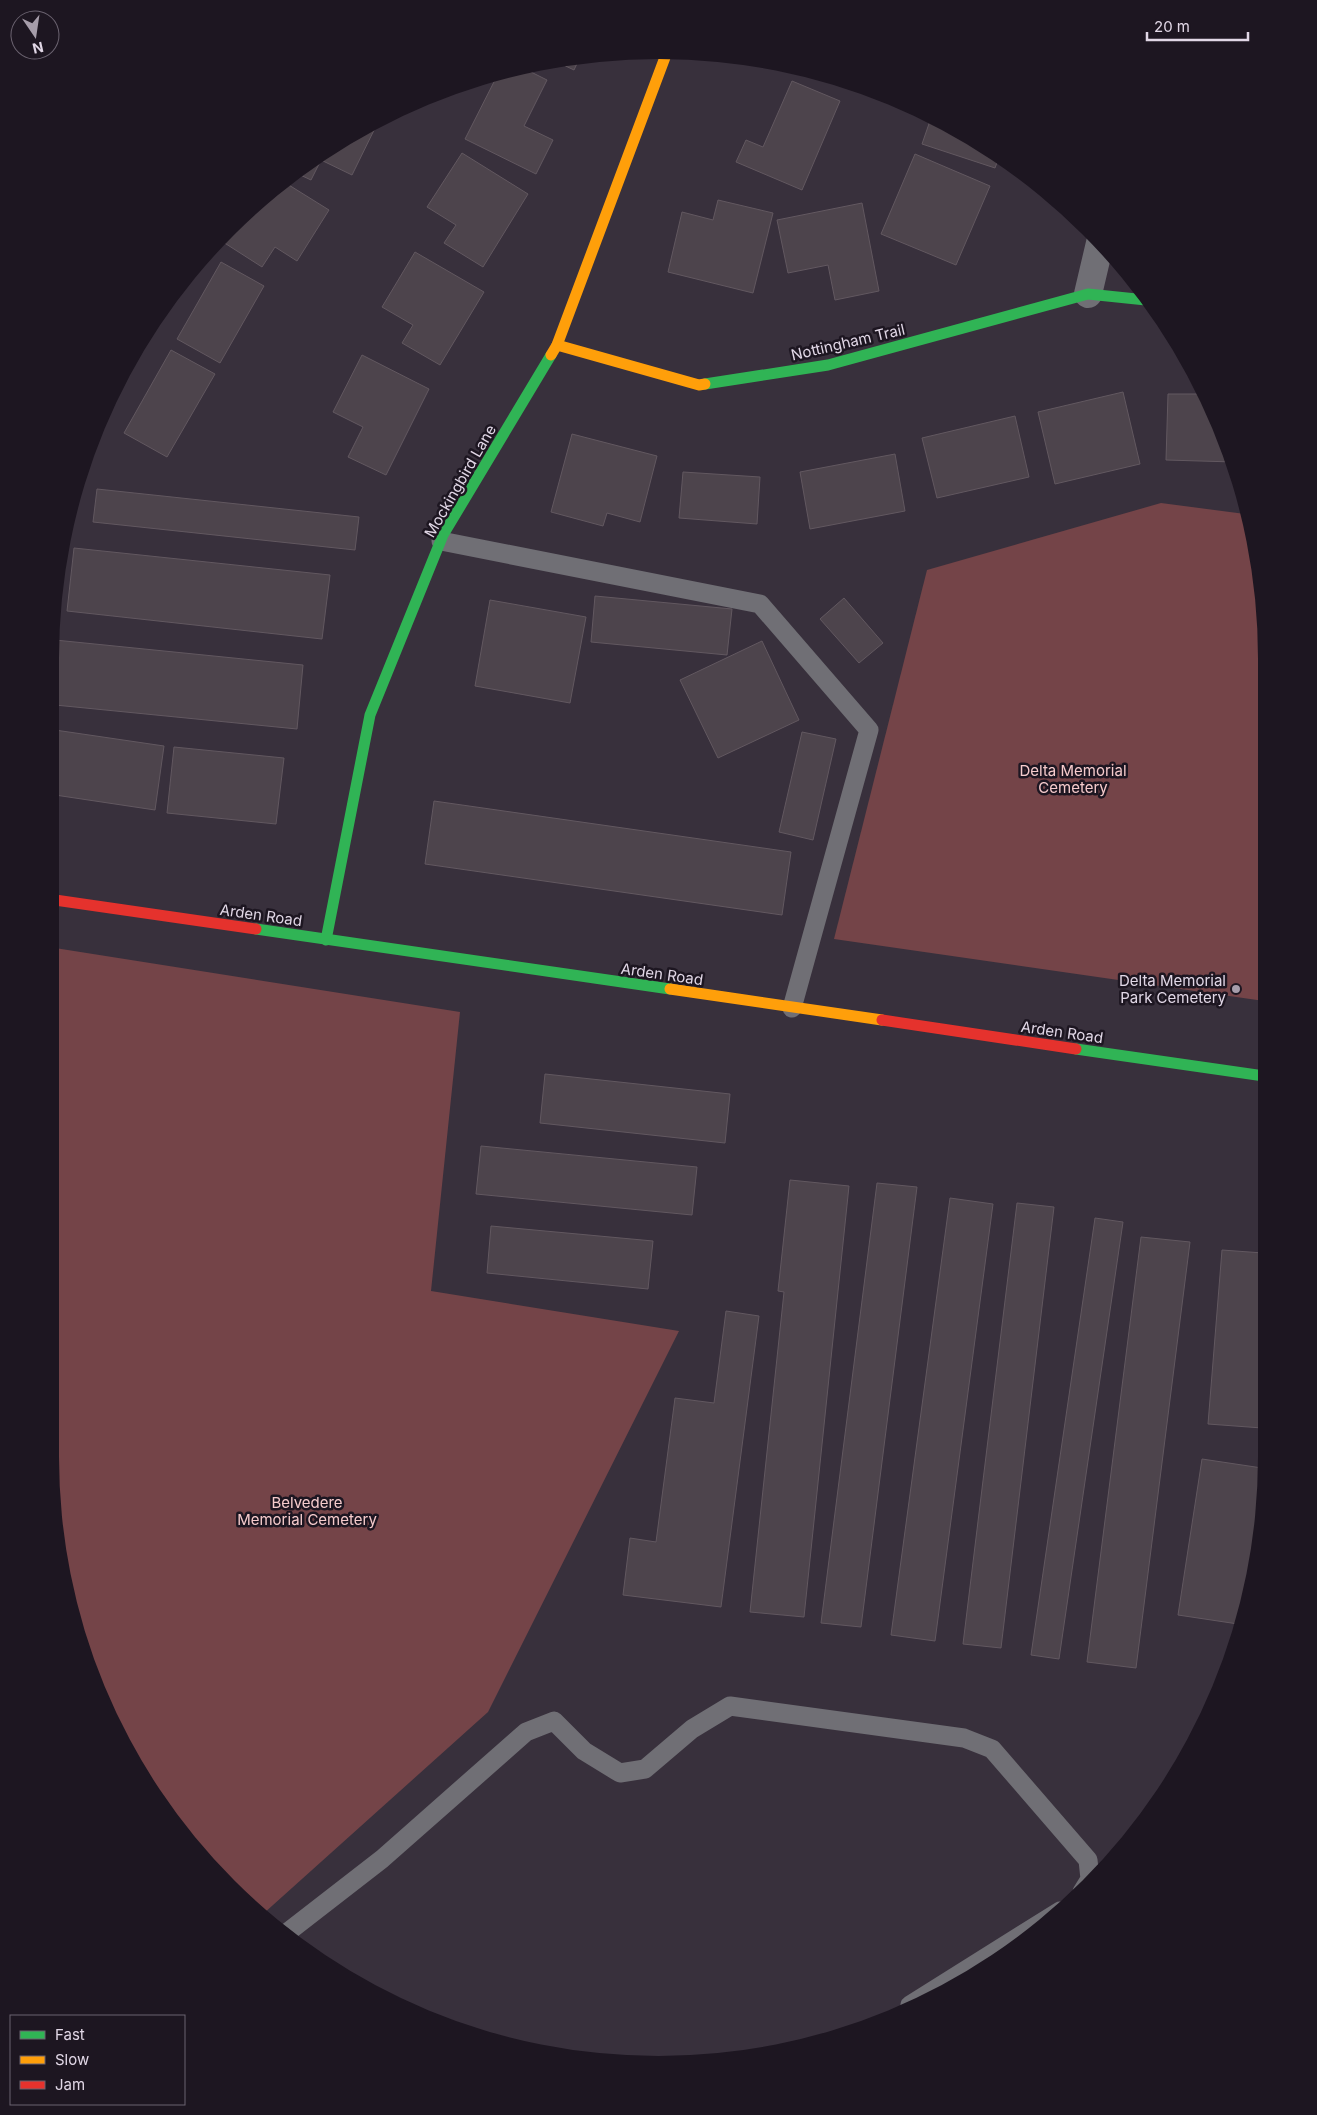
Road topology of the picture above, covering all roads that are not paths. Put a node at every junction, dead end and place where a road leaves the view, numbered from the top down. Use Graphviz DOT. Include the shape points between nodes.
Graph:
graph roads {
  1 [pos="664,59"];
  2 [pos="1098,251"];
  3 [pos="1088,294"];
  4 [pos="1138,299"];
  5 [pos="557,345"];
  6 [pos="441,541"];
  7 [pos="59,901"];
  8 [pos="326,940"];
  9 [pos="792,1008"];
  10 [pos="1258,1075"];
  11 [pos="1089,1874"];
  12 [pos="291,1930"];
  13 [pos="1015,1939"];
  14 [pos="945,1983"];
  1 -- 5 [label="street, Mockingbird Lane"];
  2 -- 3 [label="street"];
  3 -- 4 [label="street, Nottingham Trail"];
  3 -- 5 [label="street, Nottingham Trail" via="828,365 699,385"];
  5 -- 6 [label="street, Mockingbird Lane"];
  6 -- 8 [label="street, Mockingbird Lane" via="370,715"];
  6 -- 9 [label="lane" via="760,604 869,730"];
  7 -- 8 [label="street, Arden Road"];
  8 -- 9 [label="street, Arden Road"];
  9 -- 10 [label="street, Arden Road"];
  11 -- 12 [label="lane" via="1088,1860 992,1749 964,1738 730,1706 692,1729 645,1769 620,1773 584,1751 554,1721 526,1732 382,1859"];
  13 -- 14 [label="lane"];
}
